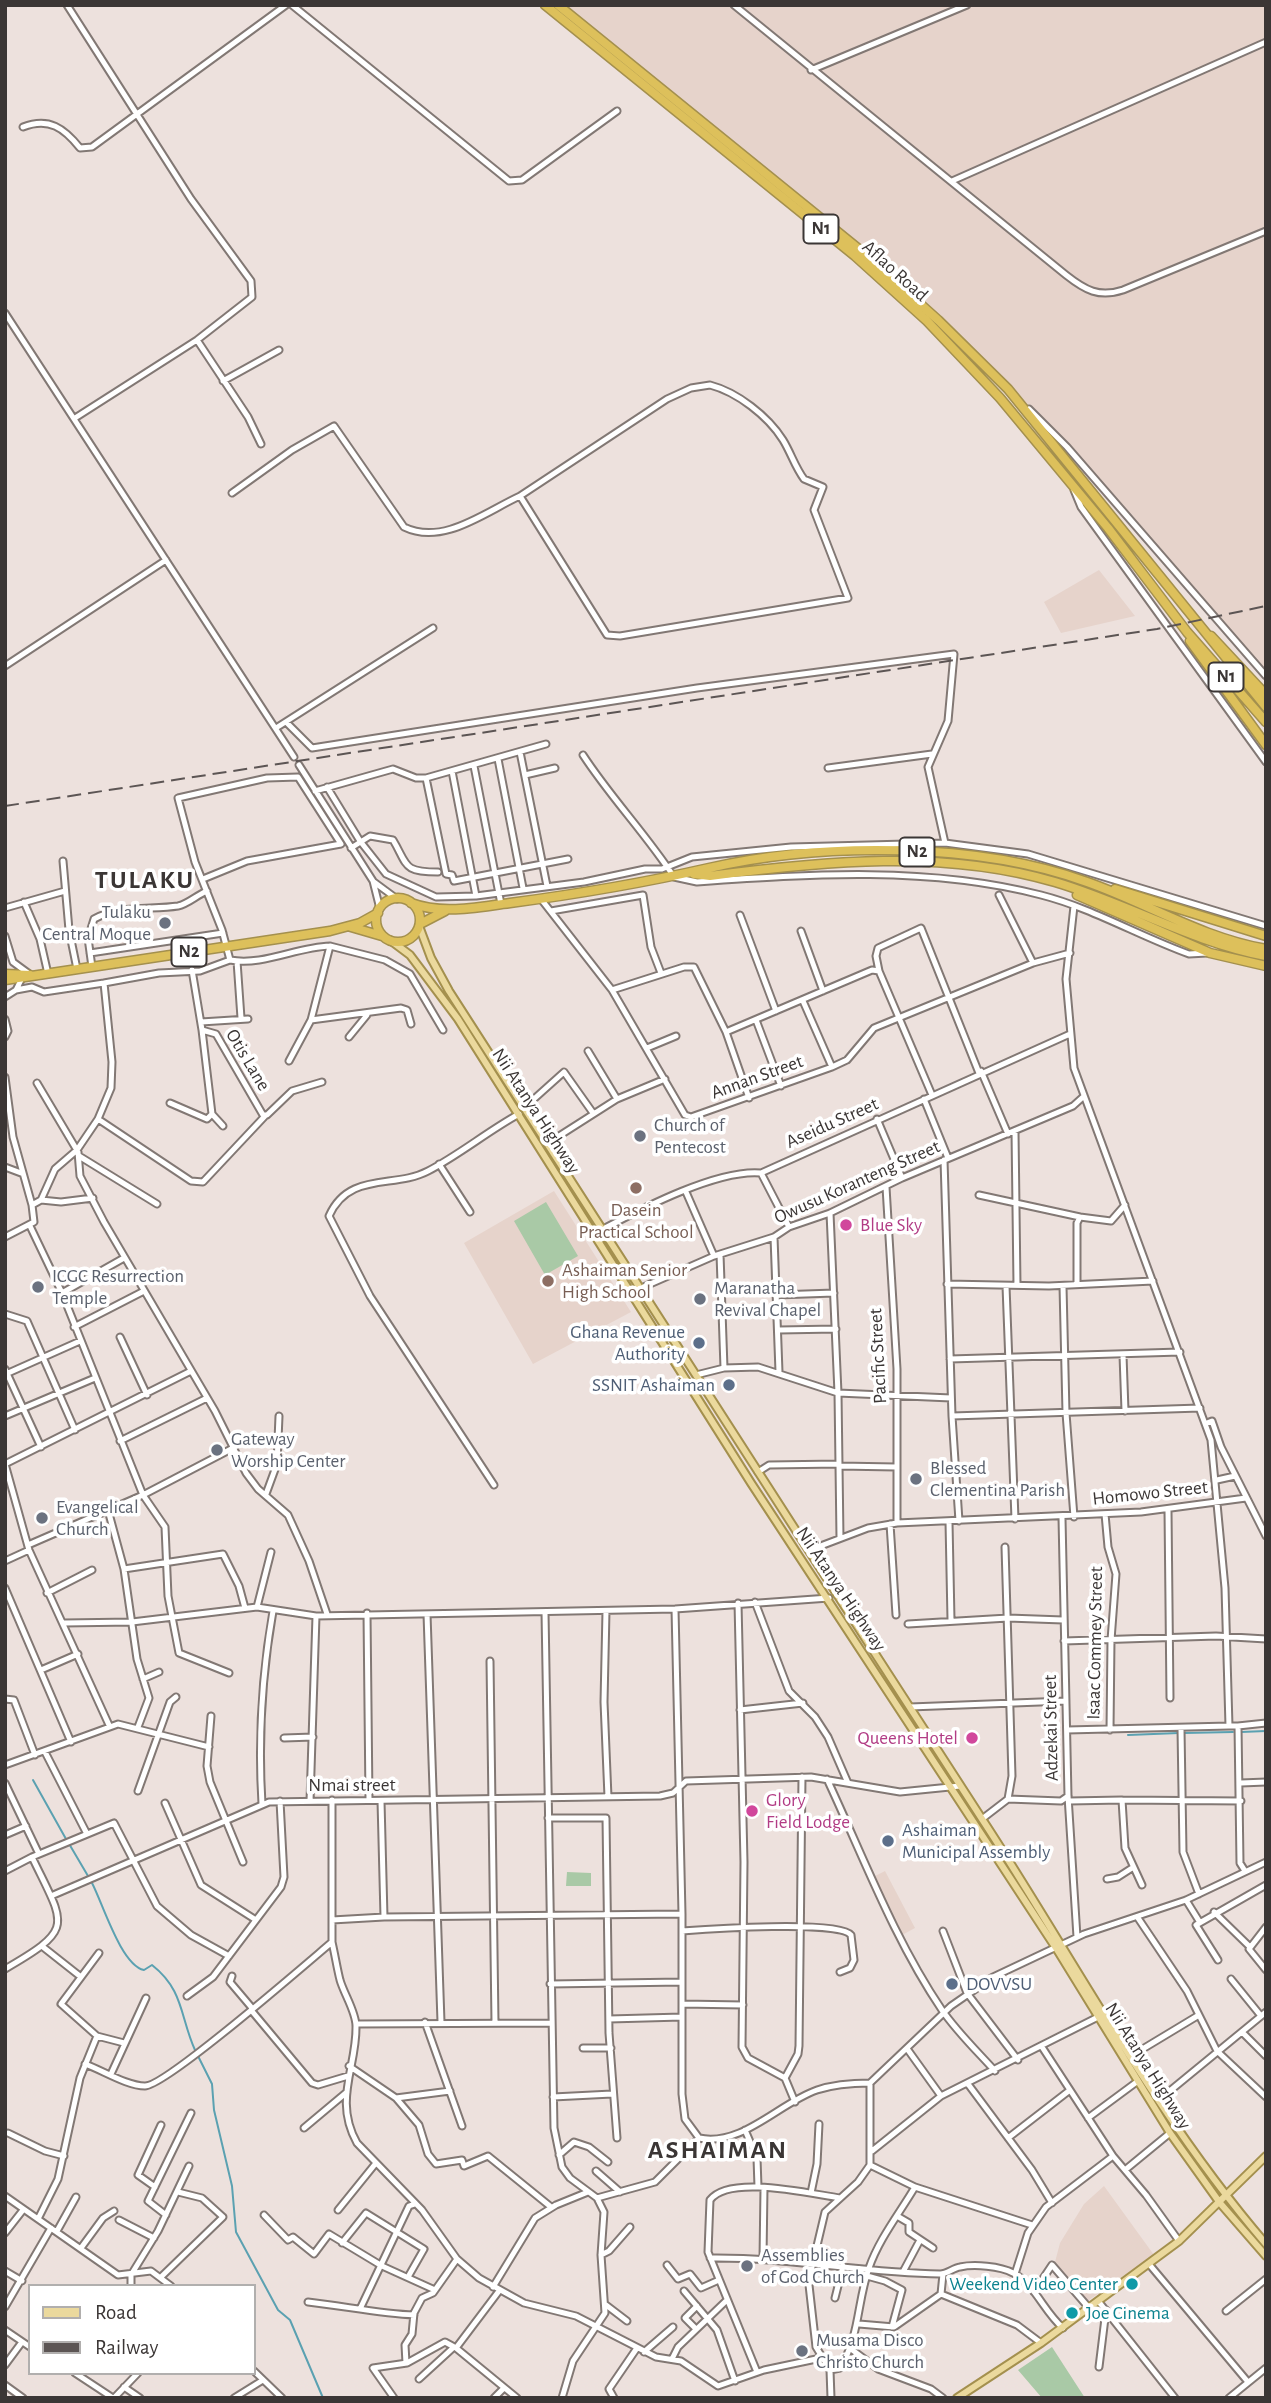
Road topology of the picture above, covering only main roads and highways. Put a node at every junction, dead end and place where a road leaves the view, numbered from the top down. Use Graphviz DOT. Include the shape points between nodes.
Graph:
graph roads {
  1 [pos="545,5"];
  2 [pos="558,5"];
  3 [pos="1200,628"];
  4 [pos="1187,632"];
  5 [pos="1266,695"];
  6 [pos="1266,707"];
  7 [pos="1266,722"];
  8 [pos="1266,745"];
  9 [pos="1018,873"];
  10 [pos="691,874"];
  11 [pos="1089,882"];
  12 [pos="411,903"];
  13 [pos="1135,907"];
  14 [pos="446,910"];
  15 [pos="379,911"];
  16 [pos="419,925"];
  17 [pos="348,927"];
  18 [pos="1266,936"];
  19 [pos="387,938"];
  20 [pos="1266,949"];
  21 [pos="1266,956"];
  22 [pos="1266,966"];
  23 [pos="5,974"];
  24 [pos="26,977"];
  25 [pos="5,980"];
  26 [pos="635,1279"];
  27 [pos="627,1283"];
  28 [pos="725,1422"];
  29 [pos="716,1427"];
  30 [pos="1266,2156"];
  31 [pos="1226,2197"];
  32 [pos="1220,2203"];
  33 [pos="1266,2244"];
  34 [pos="1266,2256"];
  35 [pos="957,2398"];
  1 -- 4 [label="highway, Aflao Road / N1" via="855,256 928,321 987,382"];
  2 -- 3 [label="highway, Aflao Road / N1" via="913,295 1007,389"];
  3 -- 5 [label="highway" via="1232,655"];
  3 -- 6 [label="highway, Aflao Road / N1"];
  4 -- 7 [label="highway, Aflao Road / N1"];
  4 -- 8 [label="highway" via="1198,654"];
  9 -- 10 [label="highway, N2" via="958,864 853,862"];
  9 -- 13 [label="highway, N2"];
  9 -- 22 [label="highway" via="1210,953"];
  10 -- 11 [label="highway, N2" via="797,856 887,851 993,858"];
  10 -- 14 [label="highway, N2"];
  11 -- 13 [label="highway, N2"];
  11 -- 18 [label="highway"];
  12 -- 14 [label="highway, N2"];
  12 -- 15 [label="highway, N2" via="397,899"];
  12 -- 16 [label="highway" via="418,912"];
  13 -- 20 [label="highway, N2"];
  13 -- 21 [label="highway, N2" via="1200,938"];
  14 -- 16 [label="highway, N2"];
  15 -- 17 [label="highway, N2"];
  15 -- 19 [label="highway" via="378,928"];
  16 -- 19 [label="highway, N2" via="411,938 397,942"];
  16 -- 26 [label="main road" via="449,991"];
  17 -- 19 [label="highway, N2"];
  17 -- 24 [label="highway, N2"];
  19 -- 27 [label="main road, Nii Atanya Highway" via="426,974"];
  23 -- 24 [label="highway, N2"];
  24 -- 25 [label="highway, N2"];
  26 -- 27 [label="main road"];
  26 -- 28 [label="main road"];
  27 -- 29 [label="main road, Nii Atanya Highway"];
  28 -- 29 [label="main road"];
  28 -- 31 [label="main road"];
  29 -- 32 [label="main road, Nii Atanya Highway" via="1056,1948 1170,2133"];
  30 -- 31 [label="main road"];
  31 -- 32 [label="main road"];
  31 -- 33 [label="main road"];
  32 -- 34 [label="main road, Nii Atanya Highway"];
  32 -- 35 [label="main road" via="1099,2302"];
}
